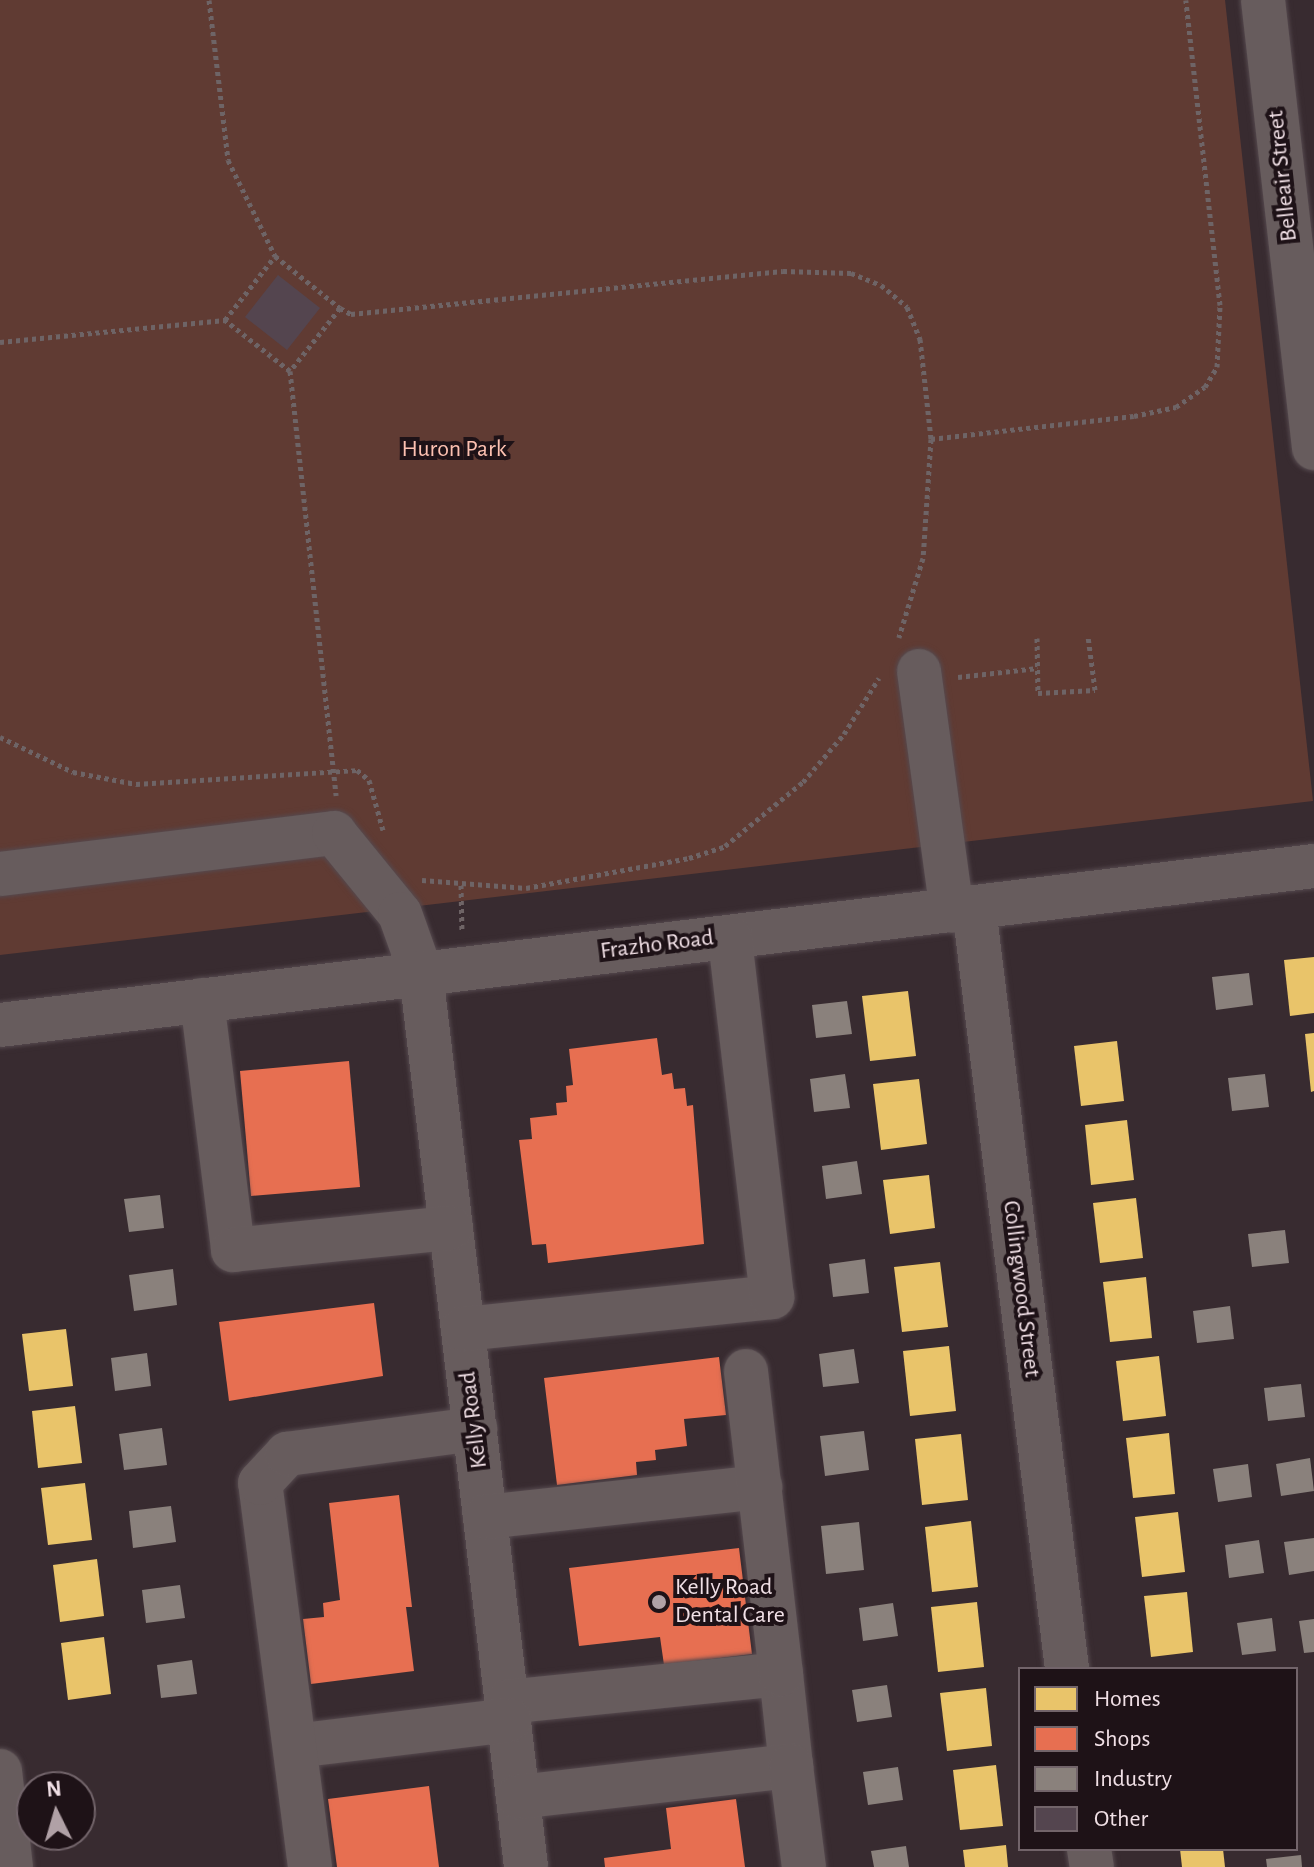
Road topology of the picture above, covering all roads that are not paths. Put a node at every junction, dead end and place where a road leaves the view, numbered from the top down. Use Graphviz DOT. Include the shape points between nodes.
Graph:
graph roads {
  1 [pos="1263,0"];
  2 [pos="1314,448"];
  3 [pos="898,665"];
  4 [pos="1314,866"];
  5 [pos="0,874"];
  6 [pos="963,910"];
  7 [pos="730,937"];
  8 [pos="421,973"];
  9 [pos="202,1000"];
  10 [pos="0,1025"];
  11 [pos="451,1228"];
  12 [pos="463,1329"];
  13 [pos="746,1371"];
  14 [pos="475,1429"];
  15 [pos="760,1487"];
  16 [pos="485,1517"];
  17 [pos="1067,1667"];
  18 [pos="781,1674"];
  19 [pos="508,1711"];
  20 [pos="295,1746"];
  21 [pos="791,1766"];
  22 [pos="0,1771"];
  23 [pos="518,1797"];
  24 [pos="11,1867"];
  25 [pos="310,1867"];
  26 [pos="526,1867"];
  27 [pos="804,1867"];
  1 -- 2 [label="street, Belleair Street"];
  3 -- 6 [label="street, Collingwood Street"];
  4 -- 6 [label="street, Frazho Road"];
  5 -- 8 [label="street, Kelly Road" via="334,833 400,914"];
  6 -- 7 [label="street, Frazho Road"];
  6 -- 17 [label="street, Collingwood Street"];
  7 -- 8 [label="street, Frazho Road"];
  7 -- 12 [label="street" via="772,1297"];
  8 -- 9 [label="street, Frazho Road"];
  8 -- 11 [label="street, Kelly Road"];
  9 -- 10 [label="street, Frazho Road"];
  9 -- 11 [label="street" via="233,1250"];
  11 -- 12 [label="street, Kelly Road"];
  12 -- 14 [label="street, Kelly Road"];
  13 -- 15 [label="street"];
  14 -- 16 [label="street, Kelly Road"];
  14 -- 20 [label="street" via="287,1454 260,1483"];
  15 -- 16 [label="street"];
  15 -- 18 [label="street"];
  16 -- 19 [label="street, Kelly Road"];
  18 -- 19 [label="street"];
  18 -- 21 [label="street"];
  19 -- 20 [label="street"];
  19 -- 23 [label="street, Kelly Road"];
  20 -- 25 [label="street"];
  21 -- 23 [label="street"];
  21 -- 27 [label="street"];
  22 -- 24 [label="street"];
  23 -- 26 [label="street, Kelly Road"];
}
